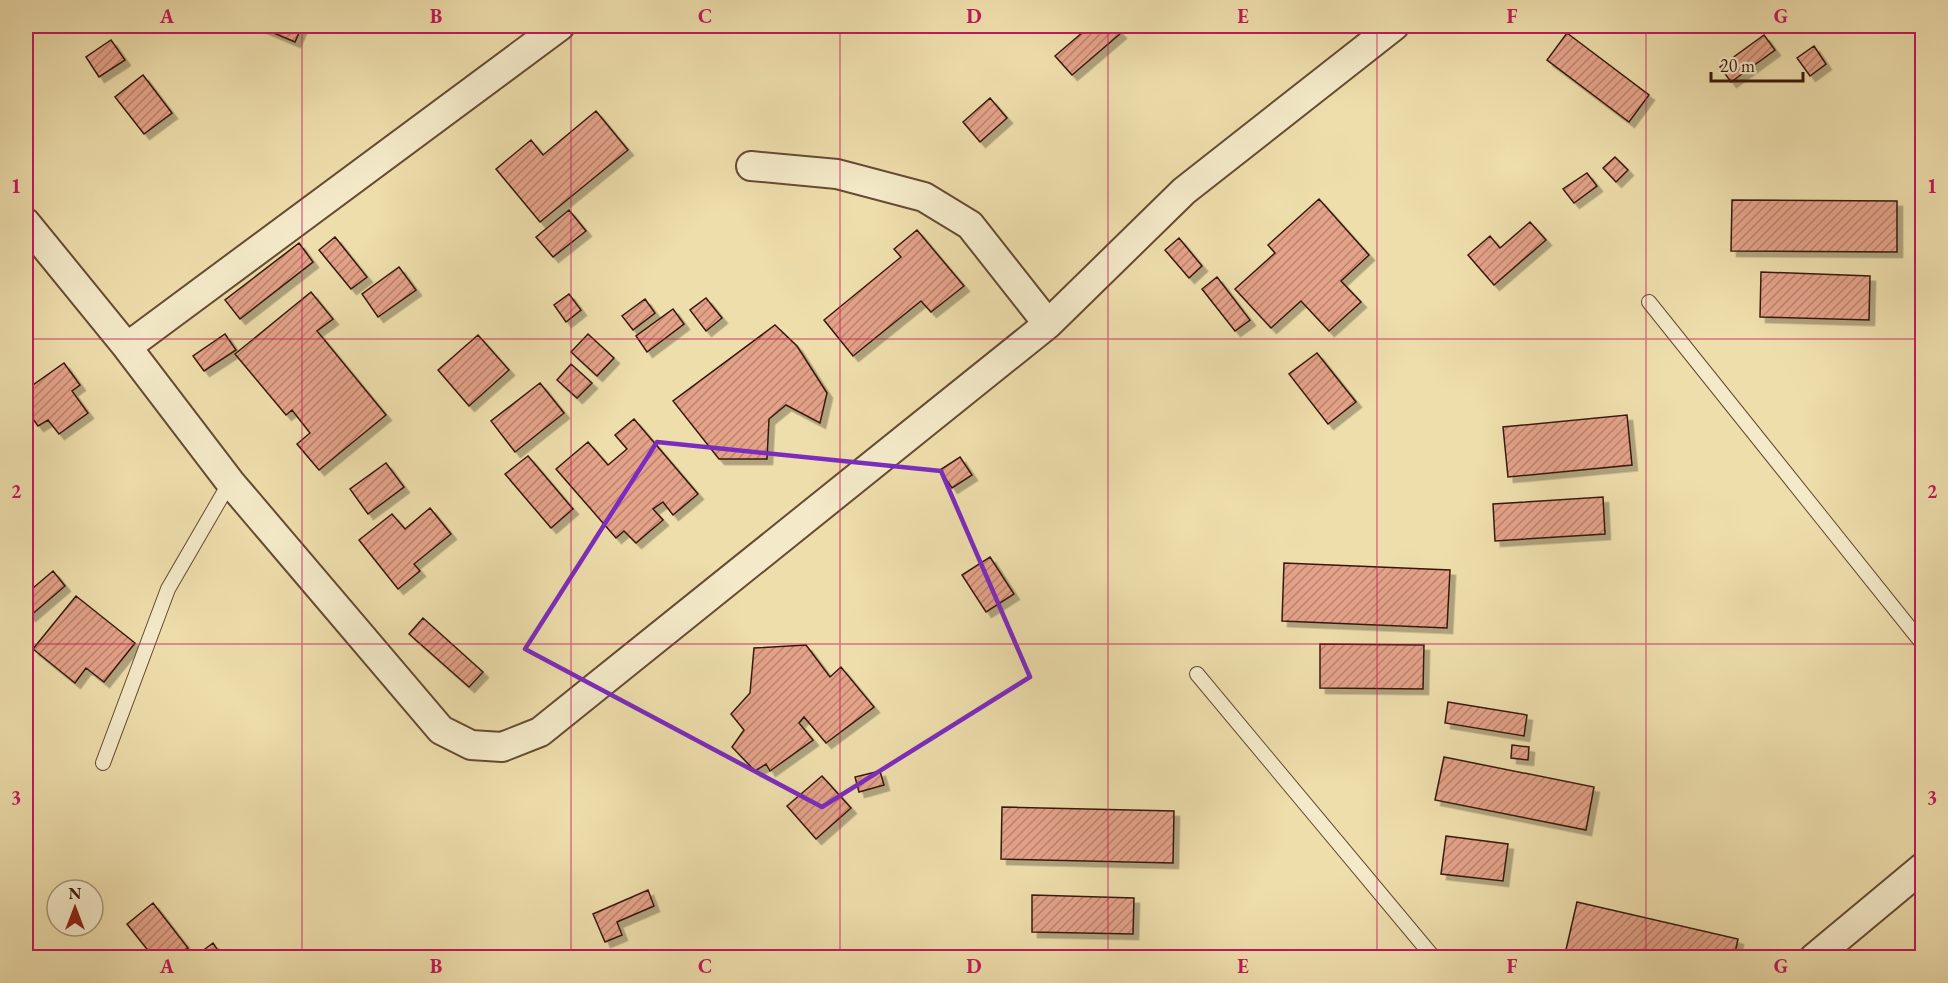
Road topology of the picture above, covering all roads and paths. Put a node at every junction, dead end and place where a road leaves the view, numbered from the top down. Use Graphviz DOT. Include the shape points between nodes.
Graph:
graph roads {
  1 [pos="560,26"];
  2 [pos="1394,26"];
  3 [pos="751,166"];
  4 [pos="26,223"];
  5 [pos="1649,302"];
  6 [pos="1048,324"];
  7 [pos="127,346"];
  8 [pos="230,482"];
  9 [pos="1923,643"];
  10 [pos="1197,674"];
  11 [pos="103,764"];
  12 [pos="1923,868"];
  13 [pos="1434,957"];
  14 [pos="1814,957"];
  1 -- 7 [label="street"];
  2 -- 6 [label="street" via="1184,191"];
  3 -- 6 [label="street" via="837,174 924,197 970,225"];
  4 -- 7 [label="street"];
  5 -- 9 [label="lane"];
  6 -- 8 [label="street" via="540,732 502,747 471,745 441,730"];
  7 -- 8 [label="street"];
  8 -- 11 [label="lane" via="168,589"];
  10 -- 13 [label="lane"];
  12 -- 14 [label="street"];
}
